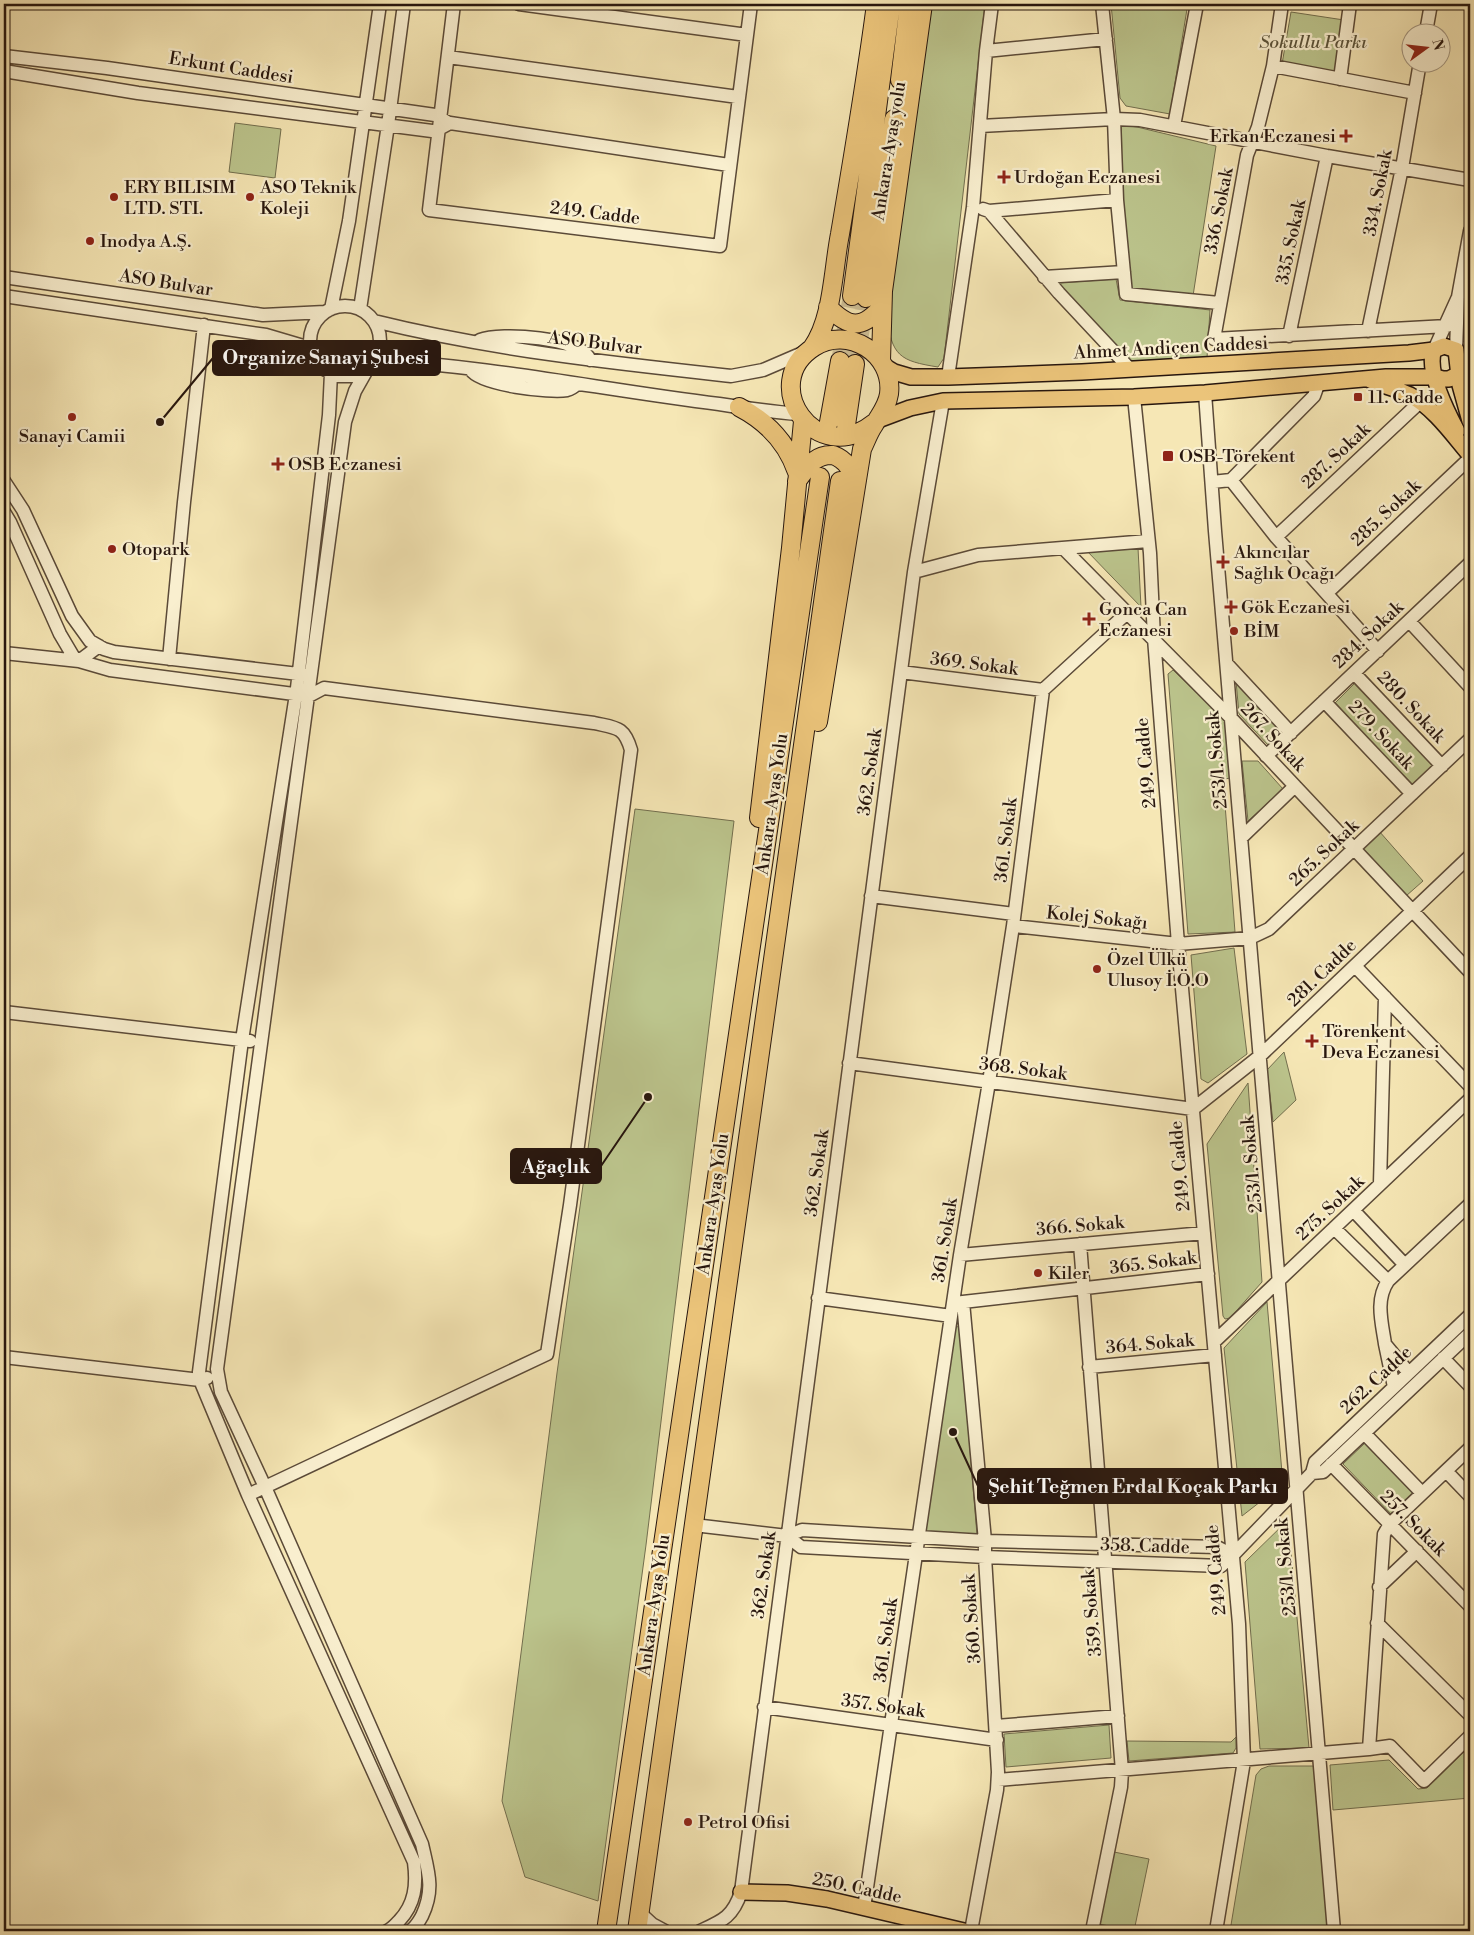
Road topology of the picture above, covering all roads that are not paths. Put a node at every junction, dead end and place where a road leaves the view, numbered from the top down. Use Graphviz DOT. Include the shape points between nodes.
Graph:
graph roads {
  1 [pos="380,4"];
  2 [pos="404,4"];
  3 [pos="454,4"];
  4 [pos="518,4"];
  5 [pos="751,4"];
  6 [pos="876,4"];
  7 [pos="891,4"];
  8 [pos="909,4"];
  9 [pos="923,4"];
  10 [pos="992,4"];
  11 [pos="1102,4"];
  12 [pos="1197,4"];
  13 [pos="1282,4"];
  14 [pos="1350,4"];
  15 [pos="1431,4"];
  16 [pos="1428,22"];
  17 [pos="747,35"];
  18 [pos="1106,39"];
  19 [pos="986,51"];
  20 [pos="4,56"];
  21 [pos="448,57"];
  22 [pos="1273,66"];
  23 [pos="4,71"];
  24 [pos="1418,72"];
  25 [pos="1340,79"];
  26 [pos="1415,93"];
  27 [pos="738,97"];
  28 [pos="366,105"];
  29 [pos="390,109"];
  30 [pos="1114,119"];
  31 [pos="364,122"];
  32 [pos="443,124"];
  33 [pos="388,125"];
  34 [pos="980,126"];
  35 [pos="1174,126"];
  36 [pos="1251,141"];
  37 [pos="1327,156"];
  38 [pos="729,165"];
  39 [pos="1402,168"];
  40 [pos="1470,180"];
  41 [pos="1117,200"];
  42 [pos="973,207"];
  43 [pos="989,210"];
  44 [pos="1470,231"];
  45 [pos="1124,272"];
  46 [pos="4,277"];
  47 [pos="1044,277"];
  48 [pos="4,296"];
  49 [pos="1458,297"];
  50 [pos="1219,303"];
  51 [pos="828,307"];
  52 [pos="882,307"];
  53 [pos="360,309"];
  54 [pos="328,310"];
  55 [pos="374,321"];
  56 [pos="204,325"];
  57 [pos="1447,326"];
  58 [pos="1368,331"];
  59 [pos="1289,336"];
  60 [pos="310,348"];
  61 [pos="811,349"];
  62 [pos="1434,350"];
  63 [pos="1461,361"];
  64 [pos="848,362"];
  65 [pos="371,364"];
  66 [pos="882,364"];
  67 [pos="1130,369"];
  68 [pos="331,374"];
  69 [pos="1435,376"];
  70 [pos="948,377"];
  71 [pos="1366,379"];
  72 [pos="1319,382"];
  73 [pos="1205,393"];
  74 [pos="1134,397"];
  75 [pos="943,401"];
  76 [pos="1420,402"];
  77 [pos="739,407"];
  78 [pos="801,417"];
  79 [pos="1470,421"];
  80 [pos="876,422"];
  81 [pos="838,424"];
  82 [pos="1470,456"];
  83 [pos="820,477"];
  84 [pos="798,478"];
  85 [pos="1231,480"];
  86 [pos="4,481"];
  87 [pos="848,482"];
  88 [pos="1212,482"];
  89 [pos="4,512"];
  90 [pos="1276,537"];
  91 [pos="1148,542"];
  92 [pos="1062,548"];
  93 [pos="1469,568"];
  94 [pos="914,572"];
  95 [pos="1327,593"];
  96 [pos="1127,613"];
  97 [pos="1409,621"];
  98 [pos="1154,638"];
  99 [pos="99,646"];
  100 [pos="1378,650"];
  101 [pos="4,653"];
  102 [pos="169,659"];
  103 [pos="79,661"];
  104 [pos="1227,664"];
  105 [pos="901,672"];
  106 [pos="1354,672"];
  107 [pos="298,674"];
  108 [pos="312,676"];
  109 [pos="1470,687"];
  110 [pos="324,688"];
  111 [pos="1043,690"];
  112 [pos="296,694"];
  113 [pos="309,696"];
  114 [pos="1324,701"];
  115 [pos="1231,718"];
  116 [pos="1291,733"];
  117 [pos="1470,739"];
  118 [pos="1266,756"];
  119 [pos="1442,766"];
  120 [pos="1295,786"];
  121 [pos="1412,794"];
  122 [pos="1242,838"];
  123 [pos="1354,849"];
  124 [pos="1470,856"];
  125 [pos="764,860"];
  126 [pos="871,896"];
  127 [pos="1412,912"];
  128 [pos="1013,920"];
  129 [pos="1250,938"];
  130 [pos="1178,944"];
  131 [pos="1355,966"];
  132 [pos="1470,972"];
  133 [pos="1384,997"];
  134 [pos="4,1012"];
  135 [pos="242,1040"];
  136 [pos="259,1042"];
  137 [pos="1260,1056"];
  138 [pos="849,1063"];
  139 [pos="989,1082"];
  140 [pos="1470,1086"];
  141 [pos="1470,1099"];
  142 [pos="1193,1109"];
  143 [pos="1380,1184"];
  144 [pos="1470,1204"];
  145 [pos="1352,1210"];
  146 [pos="1334,1228"];
  147 [pos="1204,1233"];
  148 [pos="1080,1244"];
  149 [pos="960,1255"];
  150 [pos="1405,1265"];
  151 [pos="1208,1274"];
  152 [pos="1279,1279"];
  153 [pos="1388,1281"];
  154 [pos="1083,1290"];
  155 [pos="818,1298"];
  156 [pos="955,1307"];
  157 [pos="1470,1315"];
  158 [pos="1470,1333"];
  159 [pos="1214,1342"];
  160 [pos="1385,1344"];
  161 [pos="1215,1355"];
  162 [pos="4,1357"];
  163 [pos="1444,1358"];
  164 [pos="1088,1367"];
  165 [pos="1409,1373"];
  166 [pos="217,1376"];
  167 [pos="200,1380"];
  168 [pos="1470,1386"];
  169 [pos="1394,1387"];
  170 [pos="1364,1433"];
  171 [pos="1470,1448"];
  172 [pos="1331,1464"];
  173 [pos="1446,1471"];
  174 [pos="1312,1473"];
  175 [pos="265,1487"];
  176 [pos="1297,1489"];
  177 [pos="1422,1493"];
  178 [pos="248,1495"];
  179 [pos="1470,1496"];
  180 [pos="1390,1524"];
  181 [pos="694,1525"];
  182 [pos="787,1536"];
  183 [pos="918,1538"];
  184 [pos="985,1541"];
  185 [pos="1104,1544"];
  186 [pos="1417,1551"];
  187 [pos="917,1554"];
  188 [pos="1233,1555"];
  189 [pos="985,1557"];
  190 [pos="1106,1562"];
  191 [pos="1379,1587"];
  192 [pos="1470,1606"];
  193 [pos="1377,1623"];
  194 [pos="764,1708"];
  195 [pos="1470,1715"];
  196 [pos="1118,1716"];
  197 [pos="891,1725"];
  198 [pos="996,1726"];
  199 [pos="1470,1736"];
  200 [pos="997,1740"];
  201 [pos="1369,1749"];
  202 [pos="1319,1754"];
  203 [pos="1244,1761"];
  204 [pos="1122,1771"];
  205 [pos="998,1780"];
  206 [pos="741,1892"];
  207 [pos="864,1908"];
  208 [pos="640,1913"];
  209 [pos="387,1931"];
  210 [pos="410,1931"];
  211 [pos="606,1931"];
  212 [pos="637,1931"];
  213 [pos="665,1931"];
  214 [pos="700,1931"];
  215 [pos="964,1931"];
  216 [pos="971,1931"];
  217 [pos="1092,1931"];
  218 [pos="1216,1931"];
  219 [pos="1334,1931"];
  1 -- 28 [label="street"];
  2 -- 29 [label="street"];
  3 -- 21 [label="street, 249. Cadde"];
  4 -- 17 [label="street"];
  5 -- 17 [label="street, 249. Cadde"];
  6 -- 51 [label="highway"];
  7 -- 8 [label="highway, Ankara-Ayaş yolu" via="859,297 898,95"];
  9 -- 52 [label="highway"];
  10 -- 19 [label="street"];
  11 -- 18 [label="street"];
  12 -- 35 [label="street"];
  13 -- 22 [label="street, 336. Sokak"];
  14 -- 25 [label="street"];
  15 -- 16 [label="street"];
  17 -- 27 [label="street, 249. Cadde"];
  18 -- 19 [label="street"];
  18 -- 30 [label="street"];
  19 -- 34 [label="street"];
  20 -- 28 [label="street, Erkunt Caddesi"];
  21 -- 27 [label="street"];
  21 -- 32 [label="street, 249. Cadde"];
  22 -- 25 [label="street"];
  22 -- 36 [label="street, 336. Sokak" via="1258,127"];
  23 -- 31 [label="street" via="138,93"];
  24 -- 26 [label="street, 334. Sokak"];
  25 -- 26 [label="street"];
  26 -- 39 [label="street, 334. Sokak"];
  27 -- 38 [label="street, 249. Cadde"];
  28 -- 29 [label="street, Erkunt Caddesi"];
  28 -- 31 [label="street"];
  29 -- 32 [label="street, Erkunt Caddesi" via="436,115"];
  29 -- 33 [label="street"];
  30 -- 34 [label="street"];
  30 -- 35 [label="street"];
  30 -- 41 [label="street"];
  31 -- 33 [label="street"];
  31 -- 54 [label="street" via="349,221"];
  32 -- 33 [label="street" via="432,131"];
  32 -- 38 [label="street"];
  32 -- 38 [label="street, 249. Cadde" via="429,210 720,246"];
  33 -- 53 [label="street"];
  34 -- 42 [label="street"];
  35 -- 36 [label="street"];
  36 -- 37 [label="street"];
  36 -- 50 [label="street, 336. Sokak"];
  37 -- 39 [label="street"];
  37 -- 59 [label="street, 335. Sokak"];
  39 -- 40 [label="street"];
  39 -- 58 [label="street, 334. Sokak"];
  41 -- 43 [label="street"];
  41 -- 45 [label="street"];
  42 -- 43 [label="street"];
  42 -- 70 [label="street"];
  43 -- 47 [label="street"];
  44 -- 49 [label="street"];
  45 -- 47 [label="street"];
  45 -- 50 [label="street" via="1126,294"];
  46 -- 54 [label="street, ASO Bulvar" via="263,315"];
  47 -- 67 [label="street"];
  48 -- 56 [label="street, ASO Bulvar"];
  49 -- 57 [label="street"];
  49 -- 63 [label="street"];
  50 -- 59 [label="street, 336. Sokak" via="1214,339"];
  51 -- 52 [label="highway" via="843,321 855,324 873,317"];
  51 -- 61 [label="highway" via="822,333"];
  52 -- 66 [label="highway"];
  53 -- 54 [label="street" via="341,306"];
  53 -- 55 [label="street"];
  54 -- 60 [label="street" via="315,322"];
  55 -- 61 [label="street, ASO Bulvar" via="533,352 732,376 763,370"];
  55 -- 65 [label="street" via="380,340 379,350"];
  56 -- 60 [label="street, ASO Bulvar" via="266,335"];
  56 -- 102 [label="street"];
  57 -- 58 [label="street"];
  57 -- 62 [label="street"];
  58 -- 59 [label="street"];
  60 -- 68 [label="street" via="318,363"];
  61 -- 66 [label="highway" via="828,340 849,340 868,348"];
  61 -- 78 [label="highway" via="798,363 792,379 792,397"];
  62 -- 63 [label="main road" via="1444,346"];
  62 -- 67 [label="main road, Ahmet Andiçen Caddesi"];
  62 -- 69 [label="main road" via="1431,364"];
  63 -- 69 [label="main road" via="1449,379"];
  63 -- 79 [label="main road" via="1462,395"];
  64 -- 81 [label="highway"];
  65 -- 68 [label="street" via="350,377"];
  65 -- 77 [label="street" via="420,362"];
  65 -- 108 [label="street" via="355,391 345,422"];
  66 -- 70 [label="main road, Ahmet Andiçen Caddesi" via="911,377"];
  66 -- 80 [label="highway" via="889,395"];
  67 -- 70 [label="main road, Ahmet Andiçen Caddesi"];
  68 -- 107 [label="street"];
  69 -- 71 [label="main road"];
  69 -- 82 [label="main road" via="1447,411"];
  71 -- 72 [label="main road"];
  71 -- 76 [label="main road"];
  72 -- 73 [label="main road"];
  72 -- 85 [label="street" via="1314,396"];
  73 -- 74 [label="main road"];
  73 -- 88 [label="street, 253/1. Sokak"];
  74 -- 75 [label="main road"];
  74 -- 91 [label="street, 249. Cadde"];
  75 -- 80 [label="main road" via="922,404"];
  75 -- 94 [label="street, 362. Sokak"];
  76 -- 82 [label="main road"];
  76 -- 90 [label="street, 287. Sokak"];
  77 -- 78 [label="street"];
  77 -- 84 [label="highway" via="773,432 790,457"];
  78 -- 80 [label="highway" via="819,432 838,437 858,434"];
  78 -- 84 [label="highway"];
  80 -- 87 [label="highway, Ankara-Ayaş Yolu"];
  82 -- 95 [label="street, 285. Sokak"];
  83 -- 125 [label="highway, Ankara-Ayaş Yolu"];
  84 -- 87 [label="highway" via="817,458 833,455 847,463 851,470"];
  84 -- 125 [label="highway" via="759,816 758,835"];
  85 -- 88 [label="street"];
  85 -- 90 [label="street"];
  86 -- 99 [label="street" via="22,510 72,616 90,641"];
  87 -- 181 [label="highway, Ankara-Ayaş Yolu" via="785,870"];
  88 -- 104 [label="street, 253/1. Sokak"];
  89 -- 103 [label="street" via="60,634"];
  90 -- 95 [label="street"];
  91 -- 92 [label="street"];
  91 -- 98 [label="street, 249. Cadde"];
  92 -- 94 [label="street" via="978,555"];
  92 -- 96 [label="street, 267. Sokak"];
  93 -- 97 [label="street, 284. Sokak"];
  94 -- 105 [label="street, 362. Sokak"];
  95 -- 100 [label="street"];
  96 -- 98 [label="street, 267. Sokak"];
  96 -- 111 [label="street"];
  97 -- 100 [label="street, 284. Sokak"];
  97 -- 109 [label="street"];
  98 -- 115 [label="street, 267. Sokak"];
  98 -- 130 [label="street, 249. Cadde"];
  99 -- 102 [label="street" via="114,652"];
  99 -- 103 [label="street"];
  100 -- 106 [label="street, 284. Sokak"];
  101 -- 103 [label="street"];
  102 -- 107 [label="street"];
  103 -- 112 [label="street" via="110,670"];
  104 -- 115 [label="street, 253/1. Sokak"];
  104 -- 116 [label="street"];
  105 -- 111 [label="street, 369. Sokak"];
  105 -- 126 [label="street, 362. Sokak"];
  106 -- 114 [label="street, 284. Sokak"];
  106 -- 119 [label="street, 280. Sokak"];
  107 -- 108 [label="street"];
  107 -- 112 [label="street"];
  108 -- 110 [label="street"];
  108 -- 113 [label="street"];
  110 -- 113 [label="street"];
  110 -- 175 [label="street" via="594,723 626,734 631,750 548,1354"];
  111 -- 128 [label="street, 361. Sokak"];
  112 -- 113 [label="street"];
  112 -- 135 [label="street"];
  113 -- 136 [label="street"];
  114 -- 116 [label="street, 284. Sokak"];
  114 -- 121 [label="street, 279. Sokak"];
  115 -- 118 [label="street, 267. Sokak"];
  115 -- 122 [label="street, 253/1. Sokak"];
  116 -- 118 [label="street, 284. Sokak"];
  117 -- 119 [label="street, 265. Sokak"];
  118 -- 120 [label="street, 267. Sokak"];
  119 -- 121 [label="street, 265. Sokak"];
  120 -- 122 [label="street"];
  120 -- 123 [label="street, 267. Sokak"];
  121 -- 123 [label="street, 265. Sokak"];
  122 -- 129 [label="street, 253/1. Sokak"];
  123 -- 127 [label="street, 267. Sokak"];
  123 -- 129 [label="street, 265. Sokak" via="1269,929"];
  124 -- 127 [label="street, 281. Cadde"];
  125 -- 211 [label="highway, Ankara-Ayaş Yolu"];
  126 -- 128 [label="street, Kolej Sokağı"];
  126 -- 138 [label="street, 362. Sokak"];
  127 -- 131 [label="street, 281. Cadde"];
  127 -- 132 [label="street, 267. Sokak"];
  128 -- 130 [label="street, Kolej Sokağı"];
  128 -- 139 [label="street, 361. Sokak"];
  129 -- 130 [label="street, 265. Sokak"];
  129 -- 137 [label="street, 253/1. Sokak"];
  130 -- 142 [label="street, 249. Cadde"];
  131 -- 133 [label="street"];
  131 -- 137 [label="street, 281. Cadde"];
  133 -- 140 [label="street"];
  133 -- 143 [label="street"];
  134 -- 135 [label="street"];
  135 -- 136 [label="street"];
  135 -- 167 [label="street"];
  136 -- 166 [label="street"];
  137 -- 142 [label="street, 281. Cadde"];
  137 -- 152 [label="street, 253/1. Sokak"];
  138 -- 139 [label="street, 368. Sokak"];
  138 -- 155 [label="street, 362. Sokak"];
  139 -- 142 [label="street, 368. Sokak"];
  139 -- 149 [label="street, 361. Sokak"];
  141 -- 143 [label="street, 275. Sokak"];
  142 -- 147 [label="street, 249. Cadde"];
  143 -- 145 [label="street, 275. Sokak"];
  144 -- 150 [label="street"];
  145 -- 146 [label="street, 275. Sokak"];
  145 -- 150 [label="street"];
  146 -- 152 [label="street, 275. Sokak"];
  146 -- 153 [label="street"];
  147 -- 148 [label="street, 366. Sokak"];
  147 -- 151 [label="street, 249. Cadde"];
  148 -- 149 [label="street, 366. Sokak"];
  148 -- 154 [label="street, 359. Sokak"];
  149 -- 156 [label="street, 361. Sokak"];
  150 -- 153 [label="street"];
  151 -- 154 [label="street, 365. Sokak"];
  151 -- 159 [label="street, 249. Cadde"];
  152 -- 159 [label="street, 275. Sokak"];
  152 -- 176 [label="street, 253/1. Sokak"];
  153 -- 160 [label="street" via="1380,1302"];
  154 -- 156 [label="street, 365. Sokak"];
  154 -- 164 [label="street, 359. Sokak"];
  155 -- 156 [label="street, 365. Sokak"];
  155 -- 182 [label="street, 362. Sokak"];
  156 -- 183 [label="street, 361. Sokak"];
  156 -- 184 [label="street, 360. Sokak"];
  157 -- 165 [label="street, 262. Cadde"];
  158 -- 163 [label="street, 262. Cadde"];
  159 -- 161 [label="street, 249. Cadde"];
  160 -- 165 [label="street"];
  160 -- 169 [label="street"];
  161 -- 164 [label="street, 364. Sokak"];
  161 -- 188 [label="street, 249. Cadde"];
  162 -- 167 [label="street"];
  163 -- 168 [label="street"];
  163 -- 170 [label="street, 262. Cadde"];
  164 -- 185 [label="street, 359. Sokak"];
  165 -- 169 [label="street, 262. Cadde"];
  166 -- 167 [label="street"];
  166 -- 175 [label="street" via="221,1392"];
  167 -- 178 [label="street"];
  169 -- 174 [label="street, 262. Cadde" via="1315,1462"];
  170 -- 172 [label="street, 262. Cadde"];
  170 -- 177 [label="street"];
  171 -- 173 [label="street"];
  172 -- 174 [label="street, 262. Cadde" via="1323,1472"];
  172 -- 180 [label="street, 257. Sokak"];
  173 -- 177 [label="street"];
  173 -- 179 [label="street"];
  174 -- 176 [label="street, 262. Cadde"];
  175 -- 178 [label="street"];
  175 -- 210 [label="street" via="422,1844 430,1883 428,1903"];
  176 -- 188 [label="street, 262. Cadde"];
  176 -- 202 [label="street, 253/1. Sokak"];
  177 -- 180 [label="street"];
  178 -- 209 [label="street" via="414,1862 417,1880 414,1895 406,1913"];
  180 -- 186 [label="street, 257. Sokak"];
  180 -- 191 [label="street" via="1382,1540"];
  181 -- 182 [label="street, 358. Cadde"];
  181 -- 208 [label="highway, Ankara-Ayaş Yolu"];
  182 -- 183 [label="street, 358. Cadde" via="802,1530"];
  182 -- 187 [label="street, 358. Cadde" via="801,1547"];
  182 -- 194 [label="street, 362. Sokak"];
  183 -- 184 [label="street, 358. Cadde"];
  183 -- 187 [label="street, 361. Sokak"];
  184 -- 185 [label="street, 358. Cadde"];
  184 -- 189 [label="street, 360. Sokak"];
  185 -- 188 [label="street, 358. Cadde" via="1217,1547"];
  185 -- 190 [label="street, 359. Sokak"];
  186 -- 191 [label="street"];
  186 -- 192 [label="street, 257. Sokak"];
  187 -- 189 [label="street, 358. Cadde"];
  187 -- 197 [label="street, 361. Sokak"];
  188 -- 190 [label="street, 358. Cadde" via="1221,1566"];
  188 -- 203 [label="street, 249. Cadde"];
  189 -- 190 [label="street, 358. Cadde"];
  189 -- 198 [label="street, 360. Sokak"];
  190 -- 196 [label="street, 359. Sokak"];
  191 -- 193 [label="street"];
  193 -- 195 [label="street"];
  193 -- 201 [label="street"];
  194 -- 197 [label="street, 357. Sokak"];
  194 -- 206 [label="street, 362. Sokak"];
  196 -- 198 [label="street"];
  196 -- 204 [label="street, 359. Sokak"];
  197 -- 200 [label="street, 357. Sokak"];
  197 -- 207 [label="street, 361. Sokak"];
  198 -- 200 [label="street, 360. Sokak"];
  199 -- 201 [label="street" via="1424,1781 1390,1746"];
  200 -- 205 [label="street, 360. Sokak"];
  201 -- 202 [label="street"];
  202 -- 203 [label="street"];
  202 -- 219 [label="street, 253/1. Sokak"];
  203 -- 204 [label="street"];
  203 -- 218 [label="street, 249. Cadde"];
  204 -- 205 [label="street"];
  204 -- 217 [label="street, 359. Sokak"];
  205 -- 216 [label="street, 360. Sokak"];
  206 -- 207 [label="main road, 250. Cadde" via="807,1896"];
  206 -- 214 [label="street, 362. Sokak" via="735,1908 727,1917"];
  207 -- 215 [label="main road, 250. Cadde"];
  208 -- 212 [label="highway, Ankara-Ayaş Yolu"];
  208 -- 213 [label="street"];
}
